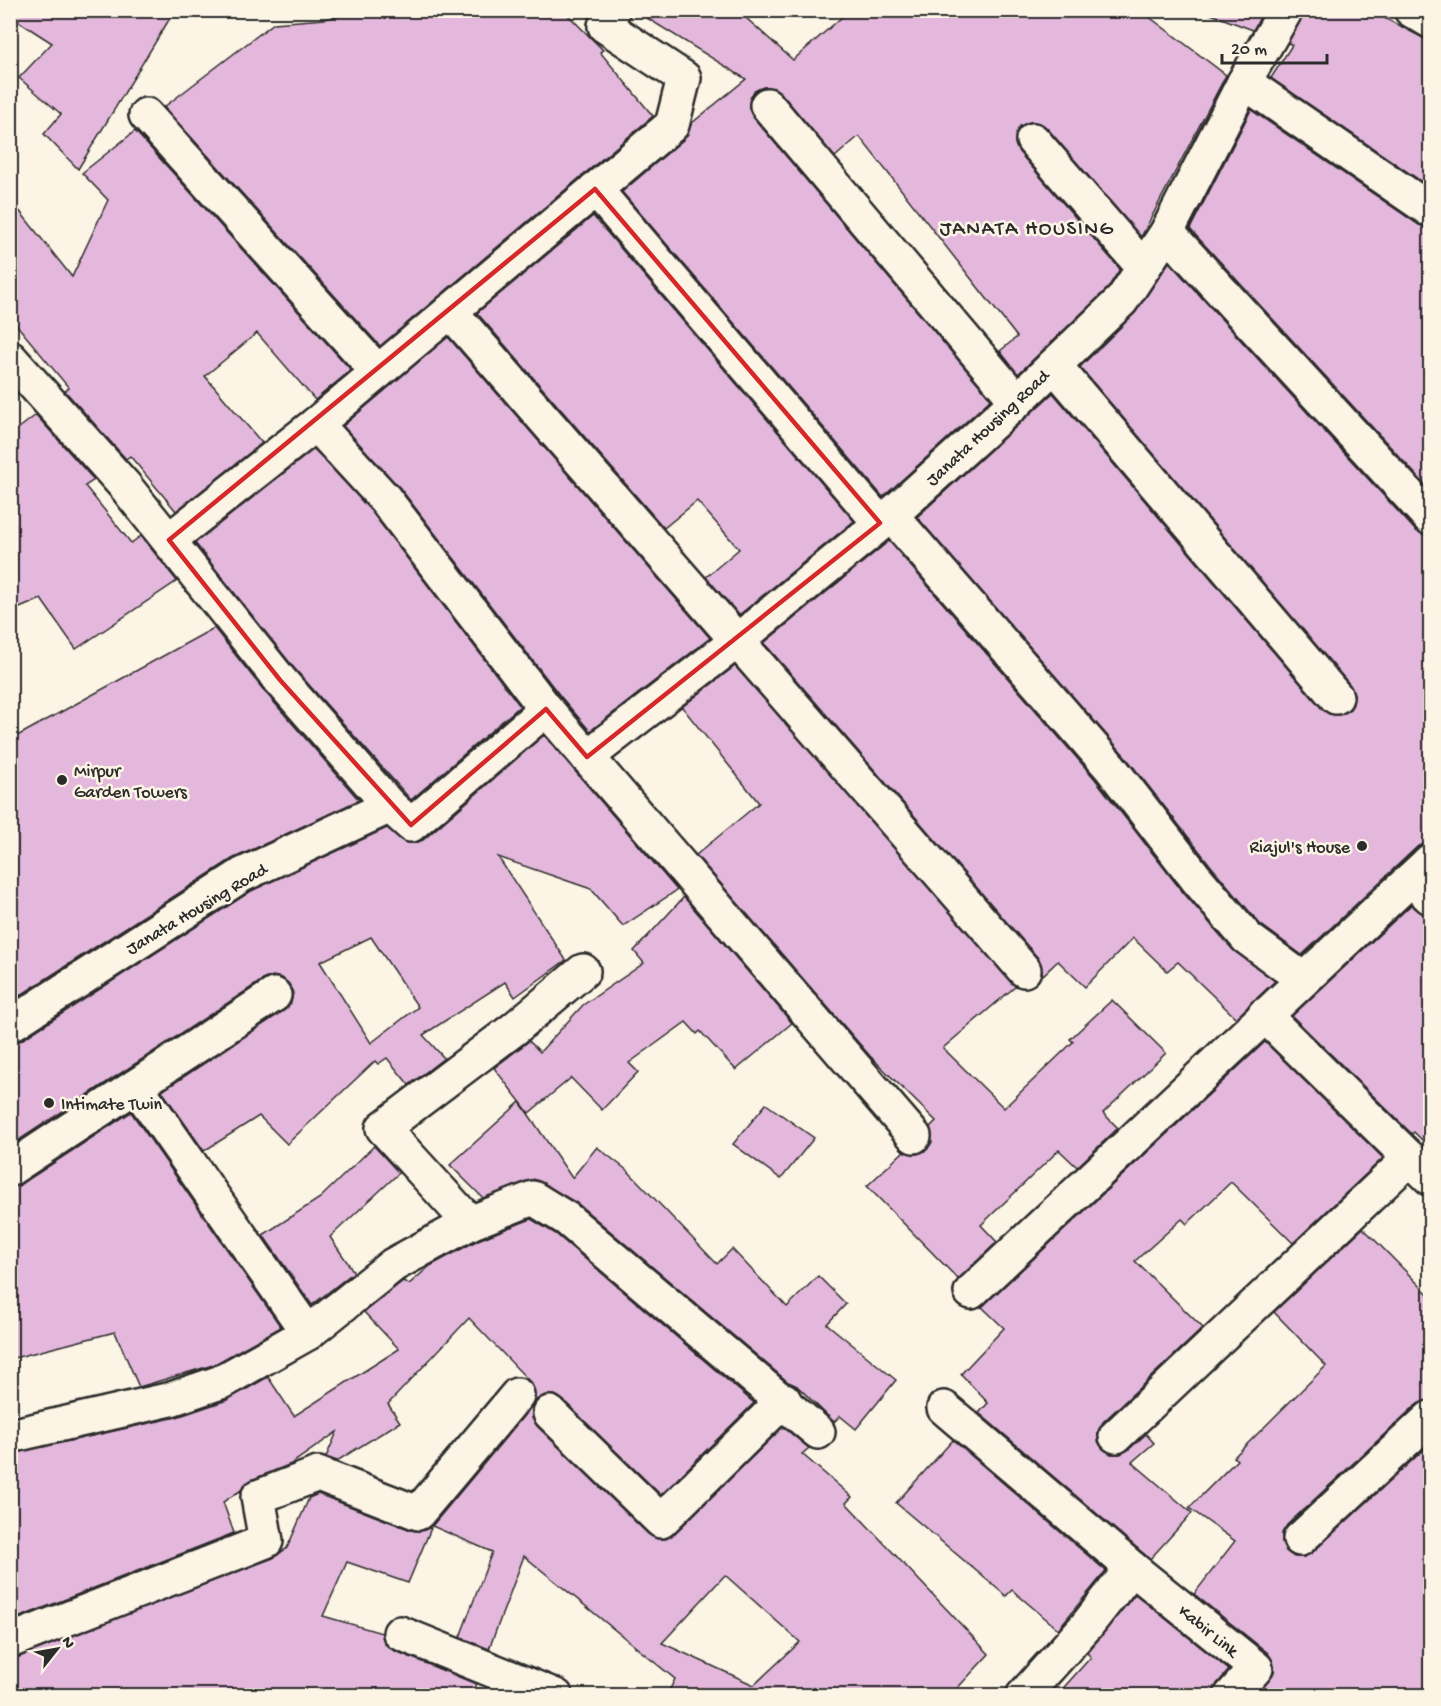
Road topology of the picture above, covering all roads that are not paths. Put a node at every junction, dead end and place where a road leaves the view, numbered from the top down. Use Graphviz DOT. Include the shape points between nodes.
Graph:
graph roads {
  1 [pos="613,10"];
  2 [pos="1286,10"];
  3 [pos="1411,10"];
  4 [pos="1431,21"];
  5 [pos="1244,82"];
  6 [pos="767,105"];
  7 [pos="146,115"];
  8 [pos="1032,140"];
  9 [pos="595,189"];
  10 [pos="1431,210"];
  11 [pos="1167,232"];
  12 [pos="1143,267"];
  13 [pos="450,311"];
  14 [pos="10,358"];
  15 [pos="1054,365"];
  16 [pos="378,372"];
  17 [pos="1017,401"];
  18 [pos="316,424"];
  19 [pos="1431,518"];
  20 [pos="885,519"];
  21 [pos="170,540"];
  22 [pos="737,641"];
  23 [pos="1336,697"];
  24 [pos="546,709"];
  25 [pos="587,757"];
  26 [pos="390,806"];
  27 [pos="1424,879"];
  28 [pos="1024,970"];
  29 [pos="583,971"];
  30 [pos="1303,979"];
  31 [pos="274,995"];
  32 [pos="1264,1015"];
  33 [pos="10,1024"];
  34 [pos="136,1086"];
  35 [pos="914,1136"];
  36 [pos="1420,1168"];
  37 [pos="10,1169"];
  38 [pos="470,1223"];
  39 [pos="971,1292"];
  40 [pos="308,1333"];
  41 [pos="517,1395"];
  42 [pos="784,1400"];
  43 [pos="944,1408"];
  44 [pos="550,1413"];
  45 [pos="1431,1418"];
  46 [pos="818,1432"];
  47 [pos="10,1436"];
  48 [pos="1116,1436"];
  49 [pos="1300,1539"];
  50 [pos="1132,1568"];
  51 [pos="400,1633"];
  52 [pos="10,1641"];
  53 [pos="556,1695"];
  54 [pos="1023,1695"];
  55 [pos="1231,1695"];
  1 -- 9 [label="street" via="605,26 684,78 672,124"];
  2 -- 5 [label="street, Janata Housing Road"];
  3 -- 4 [label="street"];
  5 -- 10 [label="street"];
  5 -- 11 [label="street, Janata Housing Road"];
  6 -- 17 [label="street"];
  7 -- 16 [label="street"];
  8 -- 12 [label="street"];
  9 -- 13 [label="street"];
  9 -- 20 [label="street"];
  11 -- 12 [label="street, Janata Housing Road"];
  11 -- 19 [label="street"];
  12 -- 15 [label="street, Janata Housing Road" via="1122,300"];
  13 -- 16 [label="street"];
  13 -- 22 [label="street"];
  14 -- 21 [label="street"];
  15 -- 17 [label="street, Janata Housing Road"];
  15 -- 23 [label="street"];
  16 -- 18 [label="street"];
  17 -- 20 [label="street, Janata Housing Road"];
  18 -- 21 [label="street"];
  18 -- 24 [label="street" via="386,499"];
  20 -- 22 [label="street, Janata Housing Road"];
  20 -- 30 [label="street" via="1110,767 1247,938"];
  21 -- 26 [label="street" via="280,680"];
  22 -- 25 [label="street, Janata Housing Road"];
  22 -- 28 [label="street"];
  24 -- 25 [label="street"];
  24 -- 26 [label="street" via="411,825"];
  25 -- 35 [label="street"];
  26 -- 33 [label="street, Janata Housing Road" via="242,875"];
  27 -- 30 [label="street"];
  29 -- 38 [label="street" via="514,1029 383,1128"];
  30 -- 32 [label="street"];
  31 -- 34 [label="street"];
  32 -- 36 [label="street"];
  32 -- 39 [label="street"];
  34 -- 37 [label="street"];
  34 -- 40 [label="street"];
  36 -- 48 [label="street"];
  38 -- 40 [label="street" via="393,1265"];
  38 -- 42 [label="street" via="533,1198 544,1204"];
  40 -- 47 [label="street" via="220,1382 171,1399"];
  41 -- 52 [label="street" via="418,1513 318,1474 258,1497 266,1541"];
  42 -- 44 [label="street" via="661,1521"];
  42 -- 46 [label="street"];
  43 -- 50 [label="street"];
  45 -- 49 [label="street"];
  50 -- 54 [label="street"];
  50 -- 55 [label="street, Kabir Link" via="1256,1668"];
  51 -- 53 [label="street"];
}
